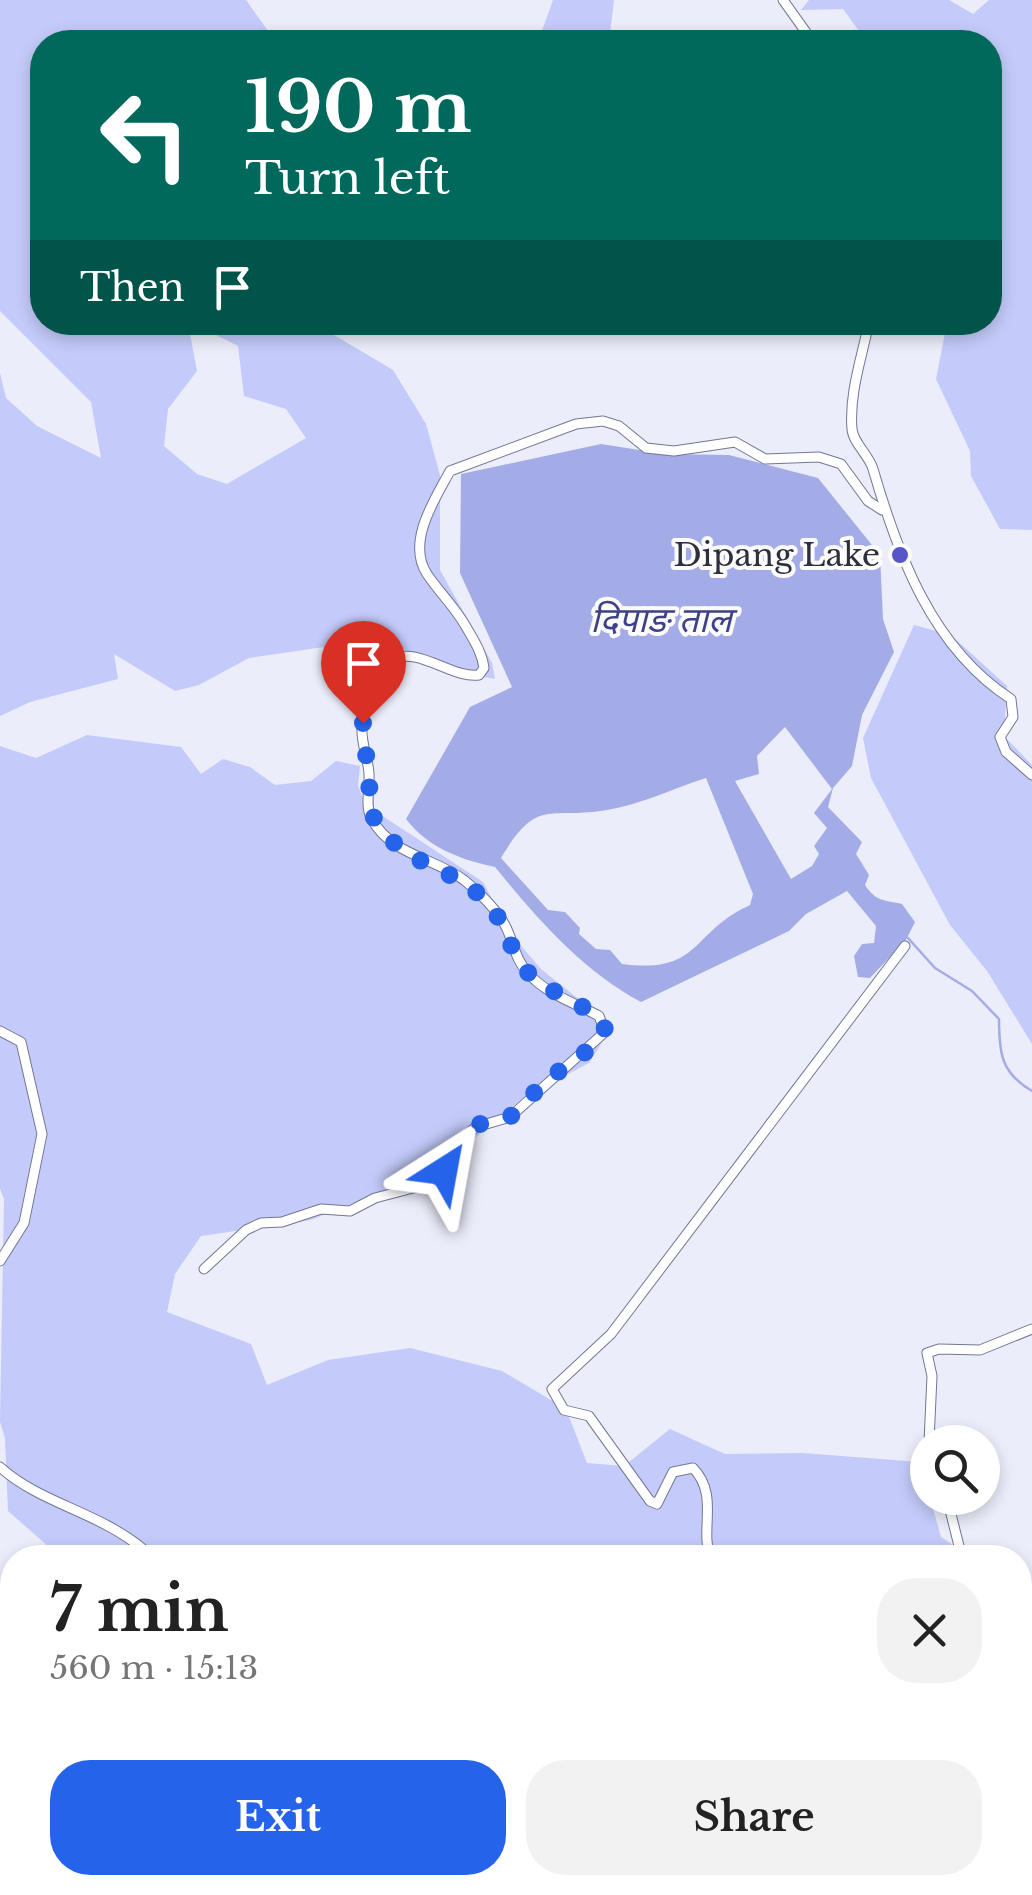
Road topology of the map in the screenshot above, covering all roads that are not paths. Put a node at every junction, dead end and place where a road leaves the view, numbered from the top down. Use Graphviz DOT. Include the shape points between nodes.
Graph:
graph roads {
  1 [pos="783,0"];
  2 [pos="802,30"];
  3 [pos="866,335"];
  4 [pos="882,510"];
  5 [pos="1032,775"];
  6 [pos="905,946"];
  7 [pos="0,1031"];
  8 [pos="0,1261"];
  9 [pos="204,1269"];
  10 [pos="1032,1329"];
  11 [pos="931,1425"];
  12 [pos="0,1466"];
  13 [pos="951,1515"];
  14 [pos="138,1545"];
  15 [pos="706,1545"];
  16 [pos="959,1545"];
  1 -- 2 [label="street"];
  3 -- 4 [label="street" via="852,432 872,464"];
  4 -- 5 [label="street" via="949,643 1011,699 1013,717 1000,738"];
  4 -- 9 [label="street" via="840,464 819,457 765,459 734,442 646,448 602,421 576,424 450,471 428,516 421,560 460,615 484,668 466,675 409,657 385,665 362,732 367,806 403,852 470,885 504,924 526,971 599,1016 605,1032 510,1117 480,1124 464,1137 444,1171 410,1191 350,1211 321,1209 254,1225"];
  6 -- 15 [label="street" via="611,1334 552,1389 564,1410 590,1416 650,1502 662,1499 674,1472 693,1468 702,1477 710,1508"];
  7 -- 8 [label="street" via="21,1042 42,1134 24,1224"];
  10 -- 11 [label="street" via="980,1350 928,1353"];
  12 -- 14 [label="street" via="19,1484 114,1525"];
  13 -- 16 [label="street"];
}
